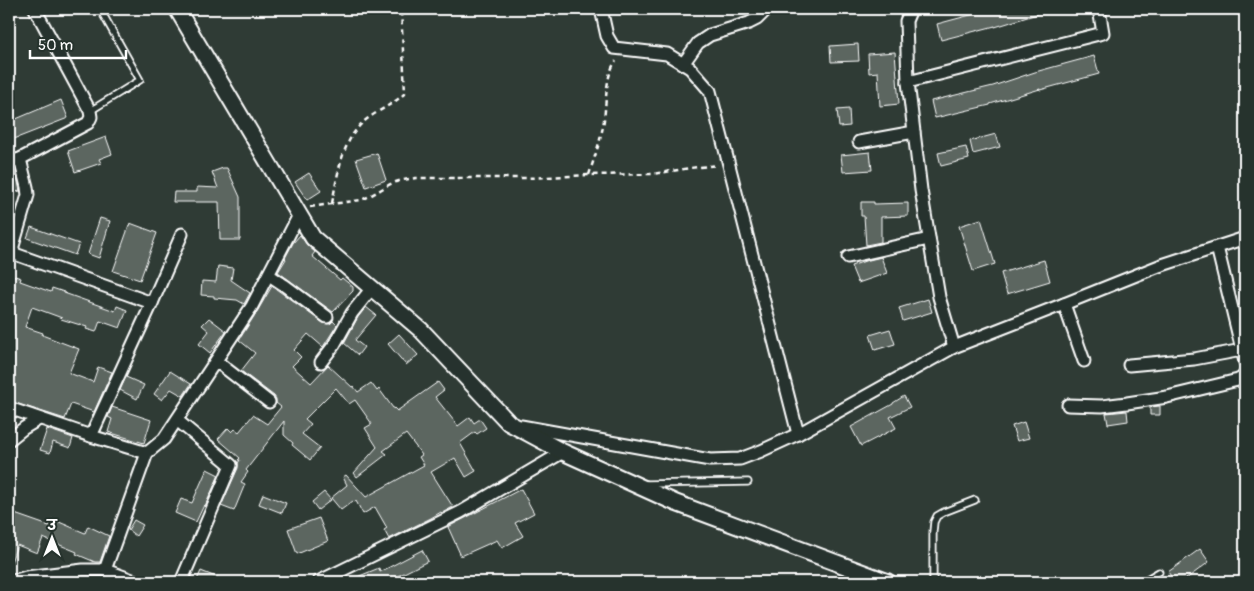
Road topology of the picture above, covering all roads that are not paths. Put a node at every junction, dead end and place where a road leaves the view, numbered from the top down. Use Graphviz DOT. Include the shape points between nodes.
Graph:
graph roads {
  1 [pos="34,9"];
  2 [pos="100,9"];
  3 [pos="177,9"];
  4 [pos="601,9"];
  5 [pos="767,9"];
  6 [pos="911,9"];
  7 [pos="1099,9"];
  8 [pos="683,64"];
  9 [pos="908,82"];
  10 [pos="90,110"];
  11 [pos="914,132"];
  12 [pos="859,142"];
  13 [pos="14,160"];
  14 [pos="298,212"];
  15 [pos="182,234"];
  16 [pos="1245,238"];
  17 [pos="929,239"];
  18 [pos="1217,247"];
  19 [pos="848,257"];
  20 [pos="268,275"];
  21 [pos="372,288"];
  22 [pos="152,303"];
  23 [pos="1064,304"];
  24 [pos="327,317"];
  25 [pos="954,347"];
  26 [pos="1244,356"];
  27 [pos="1084,360"];
  28 [pos="216,361"];
  29 [pos="321,362"];
  30 [pos="1129,365"];
  31 [pos="1245,374"];
  32 [pos="268,402"];
  33 [pos="1068,405"];
  34 [pos="9,408"];
  35 [pos="39,420"];
  36 [pos="178,421"];
  37 [pos="509,424"];
  38 [pos="798,434"];
  39 [pos="90,436"];
  40 [pos="9,440"];
  41 [pos="563,452"];
  42 [pos="146,453"];
  43 [pos="748,482"];
  44 [pos="634,484"];
  45 [pos="975,500"];
  46 [pos="105,570"];
  47 [pos="1159,572"];
  48 [pos="41,579"];
  49 [pos="9,582"];
  50 [pos="138,582"];
  51 [pos="181,582"];
  52 [pos="318,582"];
  53 [pos="888,582"];
  54 [pos="933,582"];
  55 [pos="1142,582"];
  1 -- 10 [label="street"];
  2 -- 10 [label="lane" via="140,80"];
  3 -- 14 [label="street"];
  4 -- 8 [label="street" via="606,32 614,48 667,54"];
  5 -- 8 [label="street" via="749,23 710,35 698,43"];
  6 -- 9 [label="street" via="906,21"];
  7 -- 9 [label="street" via="1103,33"];
  8 -- 38 [label="street" via="710,90"];
  9 -- 11 [label="street"];
  10 -- 13 [label="street" via="88,123"];
  11 -- 12 [label="street"];
  11 -- 17 [label="street"];
  13 -- 22 [label="street" via="28,195 13,246 15,254"];
  14 -- 20 [label="street"];
  14 -- 21 [label="street" via="313,238"];
  15 -- 22 [label="street"];
  16 -- 18 [label="street"];
  17 -- 19 [label="street"];
  17 -- 25 [label="street" via="939,297"];
  18 -- 23 [label="street"];
  18 -- 26 [label="street"];
  20 -- 24 [label="street"];
  20 -- 28 [label="street"];
  21 -- 29 [label="street"];
  21 -- 37 [label="street" via="421,330"];
  22 -- 39 [label="street"];
  23 -- 25 [label="street"];
  23 -- 27 [label="street"];
  25 -- 38 [label="street"];
  26 -- 30 [label="street"];
  28 -- 32 [label="street"];
  28 -- 36 [label="street"];
  31 -- 33 [label="street" via="1238,380 1167,397 1102,406"];
  34 -- 35 [label="street"];
  35 -- 39 [label="street"];
  35 -- 40 [label="street"];
  36 -- 42 [label="street" via="164,439"];
  36 -- 51 [label="street" via="231,465"];
  37 -- 38 [label="street" via="710,460 740,459"];
  37 -- 41 [label="street"];
  39 -- 42 [label="street"];
  41 -- 44 [label="street"];
  41 -- 52 [label="street" via="461,512"];
  42 -- 46 [label="street"];
  43 -- 44 [label="lane"];
  44 -- 53 [label="street" via="676,503"];
  45 -- 54 [label="lane" via="937,516 933,532"];
  46 -- 48 [label="street" via="83,570"];
  46 -- 50 [label="street"];
  47 -- 55 [label="lane"];
  48 -- 49 [label="street" via="26,577"];
}
